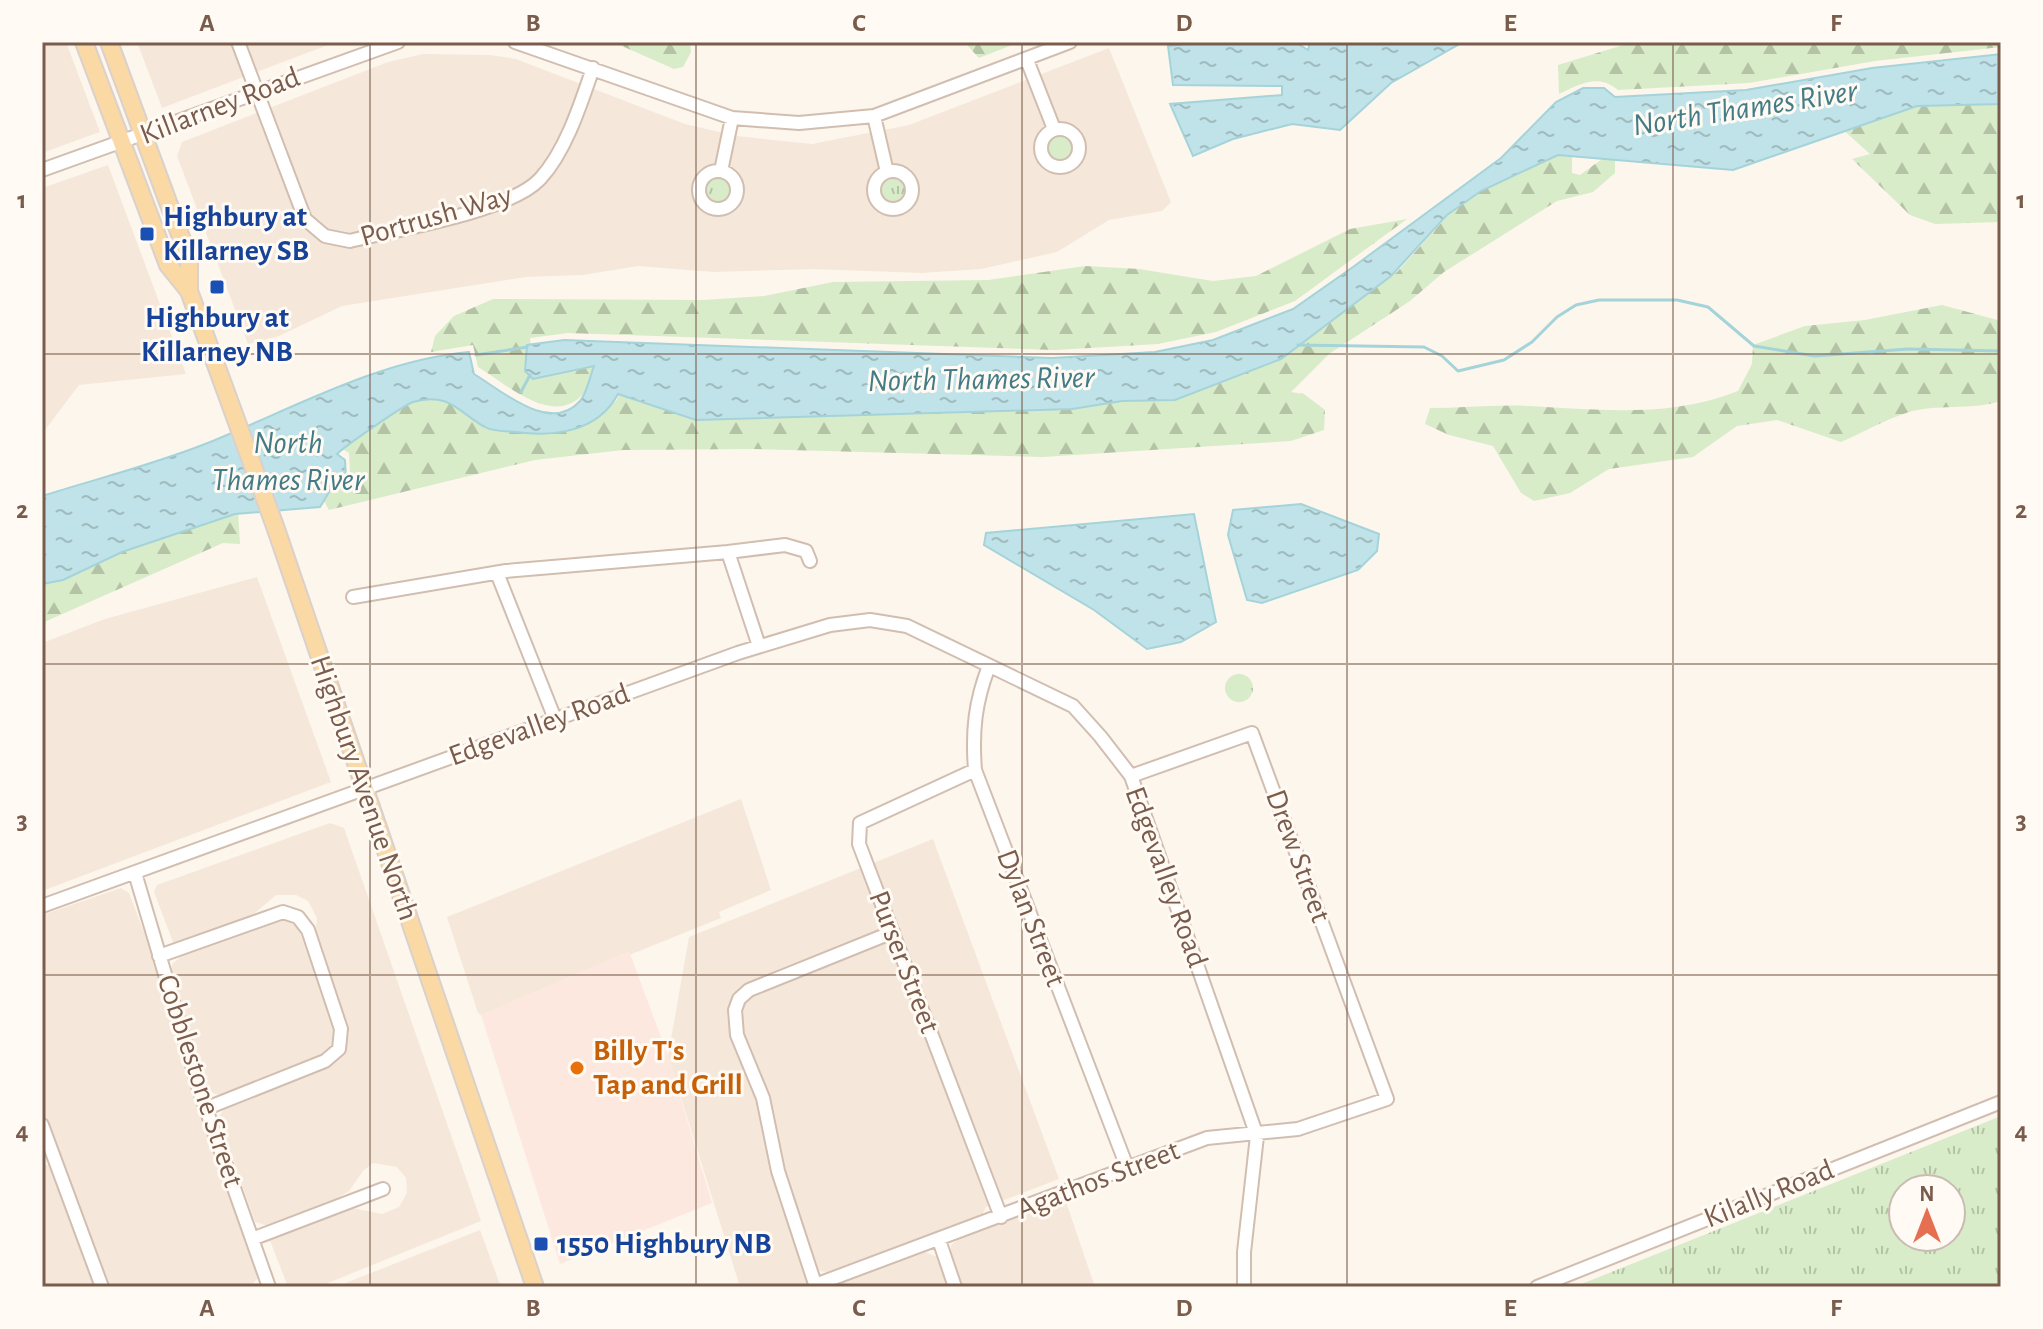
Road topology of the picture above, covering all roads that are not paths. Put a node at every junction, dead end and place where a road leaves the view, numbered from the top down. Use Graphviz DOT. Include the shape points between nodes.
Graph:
graph roads {
  1 [pos="84,42"];
  2 [pos="109,42"];
  3 [pos="238,42"];
  4 [pos="398,42"];
  5 [pos="515,42"];
  6 [pos="1070,42"];
  7 [pos="1027,60"];
  8 [pos="593,68"];
  9 [pos="256,93"];
  10 [pos="874,116"];
  11 [pos="732,118"];
  12 [pos="1054,129"];
  13 [pos="142,136"];
  14 [pos="123,143"];
  15 [pos="42,170"];
  16 [pos="721,171"];
  17 [pos="887,172"];
  18 [pos="189,291"];
  19 [pos="728,552"];
  20 [pos="810,561"];
  21 [pos="497,573"];
  22 [pos="353,597"];
  23 [pos="759,646"];
  24 [pos="989,666"];
  25 [pos="555,719"];
  26 [pos="975,770"];
  27 [pos="1131,776"];
  28 [pos="364,789"];
  29 [pos="135,873"];
  30 [pos="42,906"];
  31 [pos="893,932"];
  32 [pos="159,956"];
  33 [pos="1387,1099"];
  34 [pos="2001,1102"];
  35 [pos="207,1108"];
  36 [pos="42,1125"];
  37 [pos="1257,1136"];
  38 [pos="47,1152"];
  39 [pos="1127,1167"];
  40 [pos="383,1189"];
  41 [pos="1001,1217"];
  42 [pos="252,1239"];
  43 [pos="939,1240"];
  44 [pos="815,1286"];
  45 [pos="102,1287"];
  46 [pos="269,1287"];
  47 [pos="535,1287"];
  48 [pos="955,1287"];
  49 [pos="1244,1287"];
  50 [pos="1537,1287"];
  1 -- 14 [label="main road, Highbury Avenue North"];
  2 -- 13 [label="main road, Highbury Avenue North"];
  3 -- 9 [label="street, Portrush Way"];
  4 -- 9 [label="street, Killarney Road"];
  5 -- 8 [label="street"];
  6 -- 7 [label="street"];
  7 -- 10 [label="street"];
  7 -- 12 [label="street"];
  8 -- 9 [label="street, Portrush Way" via="562,144 541,178 513,200 350,241 325,236 305,219"];
  8 -- 11 [label="street"];
  9 -- 13 [label="street, Killarney Road"];
  10 -- 11 [label="street" via="799,123"];
  10 -- 17 [label="street"];
  11 -- 16 [label="street"];
  13 -- 14 [label="street, Killarney Road"];
  13 -- 18 [label="main road, Highbury Avenue North" via="189,259"];
  14 -- 15 [label="street, Killarney Road"];
  14 -- 18 [label="main road, Highbury Avenue North" via="168,265"];
  18 -- 28 [label="main road, Highbury Avenue North"];
  19 -- 20 [label="street" via="785,545 806,551"];
  19 -- 21 [label="street"];
  19 -- 23 [label="street"];
  21 -- 22 [label="street"];
  21 -- 25 [label="street"];
  23 -- 24 [label="street, Edgevalley Road" via="830,625 870,620 907,626"];
  23 -- 25 [label="street, Edgevalley Road"];
  24 -- 26 [label="street, Dylan Street" via="972,729"];
  24 -- 27 [label="street, Edgevalley Road" via="1073,706"];
  25 -- 28 [label="street, Edgevalley Road"];
  26 -- 31 [label="street, Purser Street" via="860,823 859,844"];
  26 -- 39 [label="street, Dylan Street"];
  27 -- 33 [label="street, Drew Street" via="1252,733"];
  27 -- 37 [label="street, Edgevalley Road"];
  28 -- 29 [label="street, Edgevalley Road"];
  28 -- 47 [label="main road, Highbury Avenue North"];
  29 -- 30 [label="street, Edgevalley Road"];
  29 -- 32 [label="street, Cobblestone Street"];
  31 -- 41 [label="street, Purser Street"];
  31 -- 44 [label="street" via="749,990 735,1010 737,1035 763,1098 778,1171"];
  32 -- 35 [label="street, Cobblestone Street"];
  32 -- 35 [label="street" via="283,912 298,917 308,930 341,1029 339,1049 325,1061"];
  33 -- 37 [label="street, Agathos Street" via="1298,1129"];
  34 -- 50 [label="street, Kilally Road"];
  35 -- 42 [label="street, Cobblestone Street"];
  36 -- 38 [label="street"];
  37 -- 39 [label="street, Agathos Street" via="1207,1138"];
  37 -- 49 [label="street, Edgevalley Road"];
  38 -- 45 [label="street"];
  39 -- 41 [label="street, Agathos Street"];
  40 -- 42 [label="street"];
  41 -- 43 [label="street, Agathos Street"];
  42 -- 46 [label="street, Cobblestone Street"];
  43 -- 44 [label="street, Agathos Street"];
  43 -- 48 [label="street"];
}
